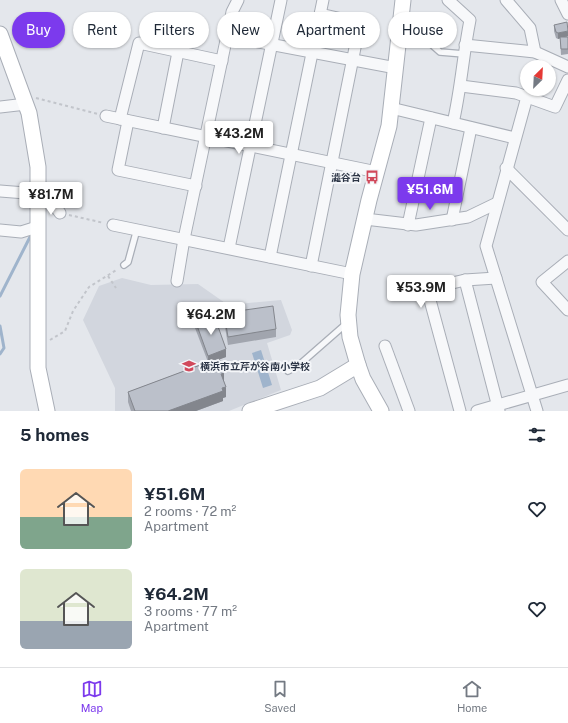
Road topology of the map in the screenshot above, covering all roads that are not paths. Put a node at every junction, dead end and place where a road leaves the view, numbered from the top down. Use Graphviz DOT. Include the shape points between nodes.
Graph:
graph roads {
  1 [pos="238,0"];
  2 [pos="281,0"];
  3 [pos="323,0"];
  4 [pos="403,0"];
  5 [pos="448,0"];
  6 [pos="506,0"];
  7 [pos="561,0"];
  8 [pos="232,12"];
  9 [pos="320,12"];
  10 [pos="402,12"];
  11 [pos="568,14"];
  12 [pos="0,32"];
  13 [pos="274,35"];
  14 [pos="274,45"];
  15 [pos="225,48"];
  16 [pos="271,48"];
  17 [pos="313,48"];
  18 [pos="355,48"];
  19 [pos="398,48"];
  20 [pos="436,48"];
  21 [pos="464,50"];
  22 [pos="178,52"];
  23 [pos="535,52"];
  24 [pos="312,53"];
  25 [pos="352,60"];
  26 [pos="222,61"];
  27 [pos="396,68"];
  28 [pos="568,68"];
  29 [pos="568,80"];
  30 [pos="461,86"];
  31 [pos="527,98"];
  32 [pos="26,103"];
  33 [pos="0,107"];
  34 [pos="391,108"];
  35 [pos="106,116"];
  36 [pos="431,118"];
  37 [pos="124,120"];
  38 [pos="453,123"];
  39 [pos="163,128"];
  40 [pos="471,128"];
  41 [pos="206,137"];
  42 [pos="515,138"];
  43 [pos="250,146"];
  44 [pos="291,154"];
  45 [pos="330,163"];
  46 [pos="506,168"];
  47 [pos="377,172"];
  48 [pos="196,186"];
  49 [pos="0,191"];
  50 [pos="38,194"];
  51 [pos="497,203"];
  52 [pos="60,214"];
  53 [pos="364,219"];
  54 [pos="452,220"];
  55 [pos="408,224"];
  56 [pos="113,225"];
  57 [pos="37,227"];
  58 [pos="137,229"];
  59 [pos="0,230"];
  60 [pos="568,230"];
  61 [pos="184,239"];
  62 [pos="229,248"];
  63 [pos="270,257"];
  64 [pos="568,261"];
  65 [pos="124,265"];
  66 [pos="311,266"];
  67 [pos="352,274"];
  68 [pos="496,278"];
  69 [pos="465,280"];
  70 [pos="177,281"];
  71 [pos="568,310"];
  72 [pos="349,322"];
  73 [pos="385,346"];
  74 [pos="358,365"];
  75 [pos="288,371"];
  76 [pos="568,385"];
  77 [pos="532,395"];
  78 [pos="498,408"];
  79 [pos="47,411"];
  80 [pos="250,411"];
  81 [pos="380,411"];
  82 [pos="409,411"];
  83 [pos="460,411"];
  84 [pos="476,411"];
  85 [pos="537,411"];
  1 -- 8 [label="street"];
  2 -- 13 [label="street"];
  3 -- 9 [label="street"];
  4 -- 10 [label="street"];
  5 -- 21 [label="street" via="470,20"];
  6 -- 23 [label="street" via="530,28"];
  7 -- 11 [label="street"];
  12 -- 32 [label="street"];
  14 -- 24 [label="street"];
  15 -- 26 [label="street"];
  16 -- 43 [label="street"];
  17 -- 24 [label="street"];
  18 -- 25 [label="street"];
  19 -- 27 [label="street"];
  20 -- 21 [label="lane" via="440,52"];
  21 -- 23 [label="street"];
  21 -- 30 [label="street"];
  22 -- 26 [label="street"];
  22 -- 37 [label="street" via="139,43"];
  22 -- 39 [label="street"];
  23 -- 28 [label="street"];
  24 -- 25 [label="street"];
  24 -- 44 [label="street"];
  25 -- 27 [label="street"];
  25 -- 45 [label="street"];
  26 -- 41 [label="street"];
  27 -- 34 [label="street"];
  29 -- 31 [label="street" via="556,107"];
  30 -- 31 [label="street" via="516,93"];
  30 -- 38 [label="street"];
  31 -- 42 [label="street"];
  32 -- 33 [label="street"];
  32 -- 50 [label="street" via="30,113 38,167"];
  34 -- 36 [label="street"];
  34 -- 47 [label="street"];
  35 -- 37 [label="street"];
  36 -- 38 [label="street"];
  36 -- 55 [label="street"];
  37 -- 39 [label="street"];
  37 -- 48 [label="street" via="118,170"];
  38 -- 40 [label="street"];
  39 -- 41 [label="street"];
  40 -- 42 [label="street"];
  40 -- 54 [label="street"];
  41 -- 43 [label="street"];
  41 -- 48 [label="street"];
  42 -- 46 [label="street"];
  43 -- 44 [label="street"];
  43 -- 62 [label="street"];
  44 -- 45 [label="street"];
  44 -- 63 [label="street"];
  45 -- 47 [label="street"];
  45 -- 66 [label="street"];
  46 -- 51 [label="street"];
  46 -- 60 [label="street"];
  47 -- 53 [label="street"];
  48 -- 61 [label="street"];
  49 -- 50 [label="street"];
  50 -- 52 [label="street" via="51,200"];
  50 -- 57 [label="street"];
  51 -- 54 [label="street" via="468,217"];
  51 -- 68 [label="street" via="486,246"];
  53 -- 55 [label="street"];
  53 -- 67 [label="street"];
  54 -- 55 [label="street"];
  56 -- 58 [label="street"];
  57 -- 59 [label="street" via="21,232"];
  57 -- 79 [label="street" via="41,344 38,368"];
  58 -- 61 [label="street"];
  58 -- 65 [label="lane" via="128,262"];
  61 -- 62 [label="street"];
  61 -- 70 [label="street"];
  62 -- 63 [label="street"];
  63 -- 66 [label="street"];
  64 -- 71 [label="street" via="542,282"];
  66 -- 67 [label="street"];
  67 -- 72 [label="street"];
  68 -- 69 [label="street"];
  68 -- 77 [label="street"];
  69 -- 78 [label="street"];
  69 -- 83 [label="street" via="427,289"];
  72 -- 74 [label="street" via="350,337"];
  72 -- 75 [label="lane" via="299,365"];
  73 -- 82 [label="street"];
  74 -- 80 [label="street" via="320,388"];
  74 -- 81 [label="street"];
  76 -- 77 [label="street"];
  77 -- 78 [label="street"];
  77 -- 85 [label="street"];
  78 -- 84 [label="street"];
}
